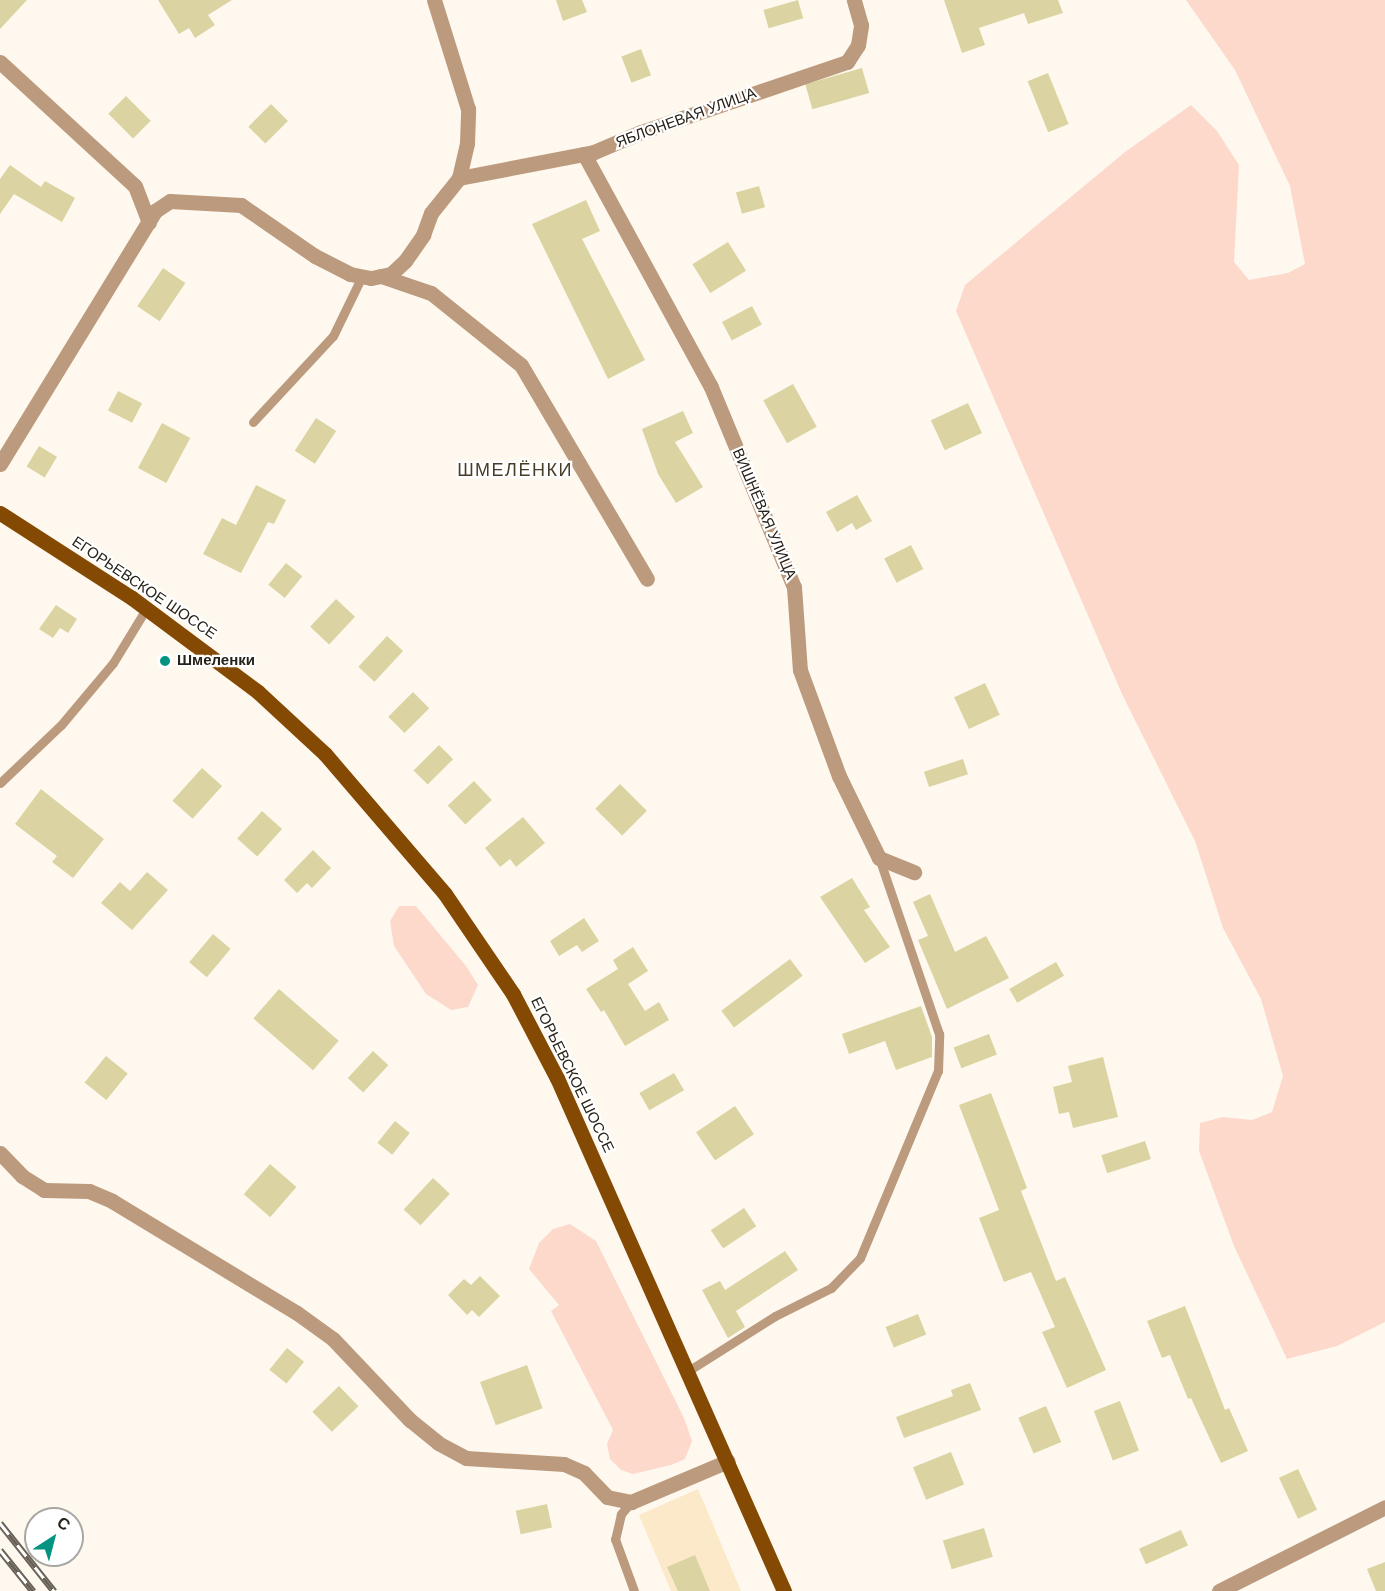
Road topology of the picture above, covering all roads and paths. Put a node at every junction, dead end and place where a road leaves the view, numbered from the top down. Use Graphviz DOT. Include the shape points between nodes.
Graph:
graph roads {
  1 [pos="434,0"];
  2 [pos="854,0"];
  3 [pos="0,62"];
  4 [pos="584,154"];
  5 [pos="459,178"];
  6 [pos="149,222"];
  7 [pos="362,276"];
  8 [pos="381,276"];
  9 [pos="253,422"];
  10 [pos="0,464"];
  11 [pos="0,513"];
  12 [pos="647,579"];
  13 [pos="146,609"];
  14 [pos="0,783"];
  15 [pos="879,858"];
  16 [pos="914,872"];
  17 [pos="0,1153"];
  18 [pos="688,1371"];
  19 [pos="729,1461"];
  20 [pos="631,1502"];
  21 [pos="1385,1507"];
  22 [pos="1228,1589"];
  23 [pos="634,1591"];
  24 [pos="784,1591"];
  1 -- 5 [label="street" via="468,109 467,143"];
  2 -- 4 [label="street, ЯБЛОНЕВАЯ УЛИЦА" via="861,25 858,45 847,62"];
  3 -- 6 [label="street" via="135,186"];
  4 -- 5 [label="street, ЯБЛОНЕВАЯ УЛИЦА"];
  4 -- 15 [label="street, ВИШНЁВАЯ УЛИЦА" via="715,397 794,587 800,669 839,776"];
  5 -- 8 [label="street" via="431,213 423,235 405,261 391,274"];
  6 -- 7 [label="street" via="170,201 241,206 315,256"];
  6 -- 10 [label="street"];
  7 -- 8 [label="street"];
  7 -- 9 [label="lane" via="333,336"];
  8 -- 12 [label="street" via="431,293 521,366"];
  11 -- 13 [label="main road, ЕГОРЬЕВСКОЕ ШОССЕ"];
  13 -- 14 [label="lane" via="113,663 61,725"];
  13 -- 18 [label="main road, ЕГОРЬЕВСКОЕ ШОССЕ" via="258,692 325,754 445,894 513,994 557,1078"];
  15 -- 16 [label="street"];
  15 -- 18 [label="lane" via="939,1034 938,1071 860,1258 831,1288 775,1316"];
  17 -- 20 [label="street" via="22,1176 44,1190 89,1191 112,1202 297,1313 333,1339 410,1420 438,1443 466,1458 564,1464 584,1473 608,1497"];
  18 -- 19 [label="main road, ЕГОРЬЕВСКОЕ ШОССЕ"];
  19 -- 20 [label="street"];
  19 -- 24 [label="main road, ЕГОРЬЕВСКОЕ ШОССЕ"];
  20 -- 23 [label="lane" via="621,1514 615,1539"];
  21 -- 22 [label="street"];
}
